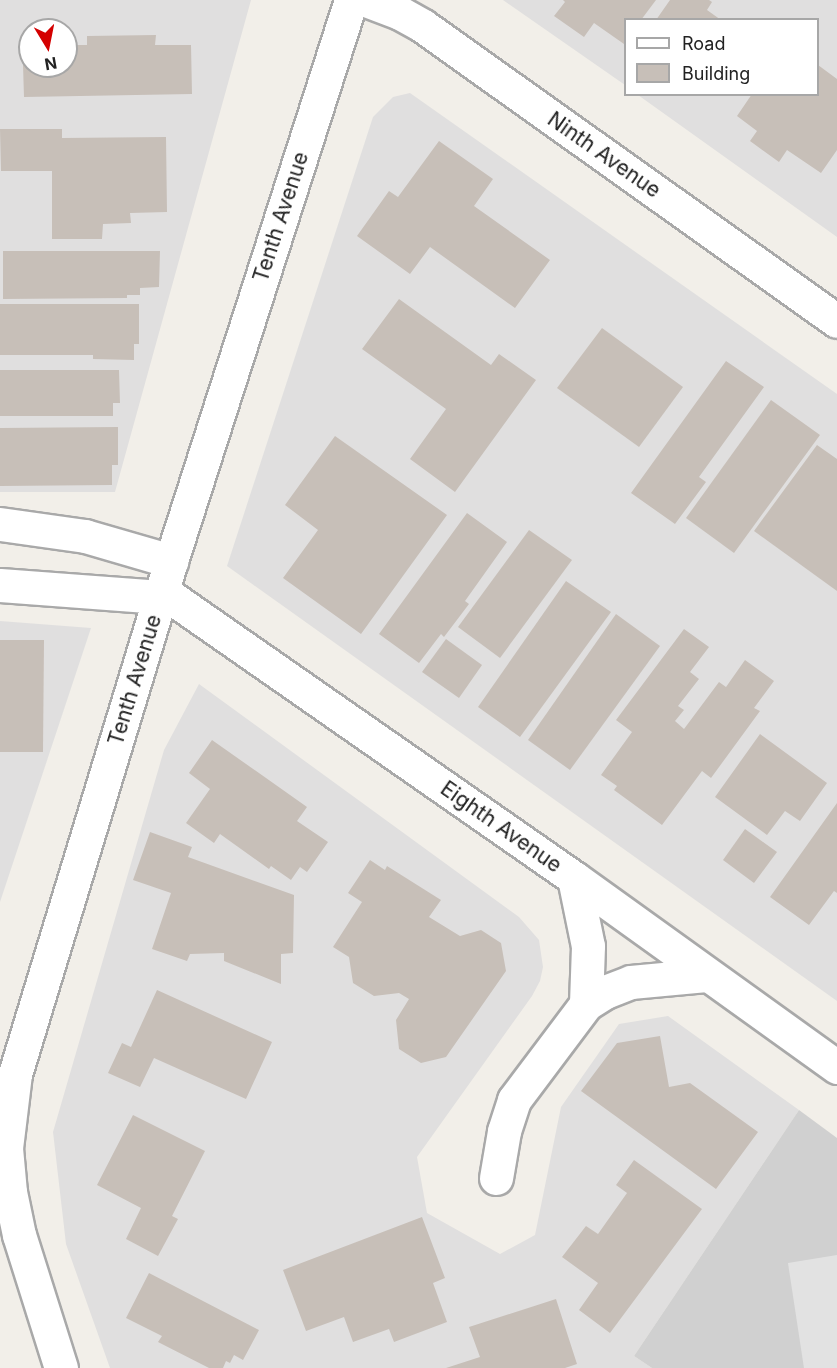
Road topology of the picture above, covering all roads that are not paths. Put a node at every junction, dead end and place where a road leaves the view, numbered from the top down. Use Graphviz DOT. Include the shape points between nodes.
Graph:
graph roads {
  1 [pos="351,0"];
  2 [pos="366,0"];
  3 [pos="837,321"];
  4 [pos="0,524"];
  5 [pos="164,583"];
  6 [pos="0,585"];
  7 [pos="573,878"];
  8 [pos="706,975"];
  9 [pos="585,1004"];
  10 [pos="837,1067"];
  11 [pos="496,1178"];
  12 [pos="61,1368"];
  1 -- 5 [label="street, Tenth Avenue"];
  2 -- 3 [label="street, Ninth Avenue" via="423,26"];
  4 -- 5 [label="street, Eighth Avenue" via="85,536"];
  5 -- 6 [label="street"];
  5 -- 7 [label="street, Eighth Avenue"];
  5 -- 12 [label="street, Tenth Avenue" via="20,1053 12,1094 6,1148 13,1211"];
  7 -- 8 [label="street, Eighth Avenue"];
  7 -- 9 [label="street" via="588,946"];
  8 -- 9 [label="street" via="632,982"];
  8 -- 10 [label="street, Eighth Avenue"];
  9 -- 11 [label="street" via="514,1100"];
}
